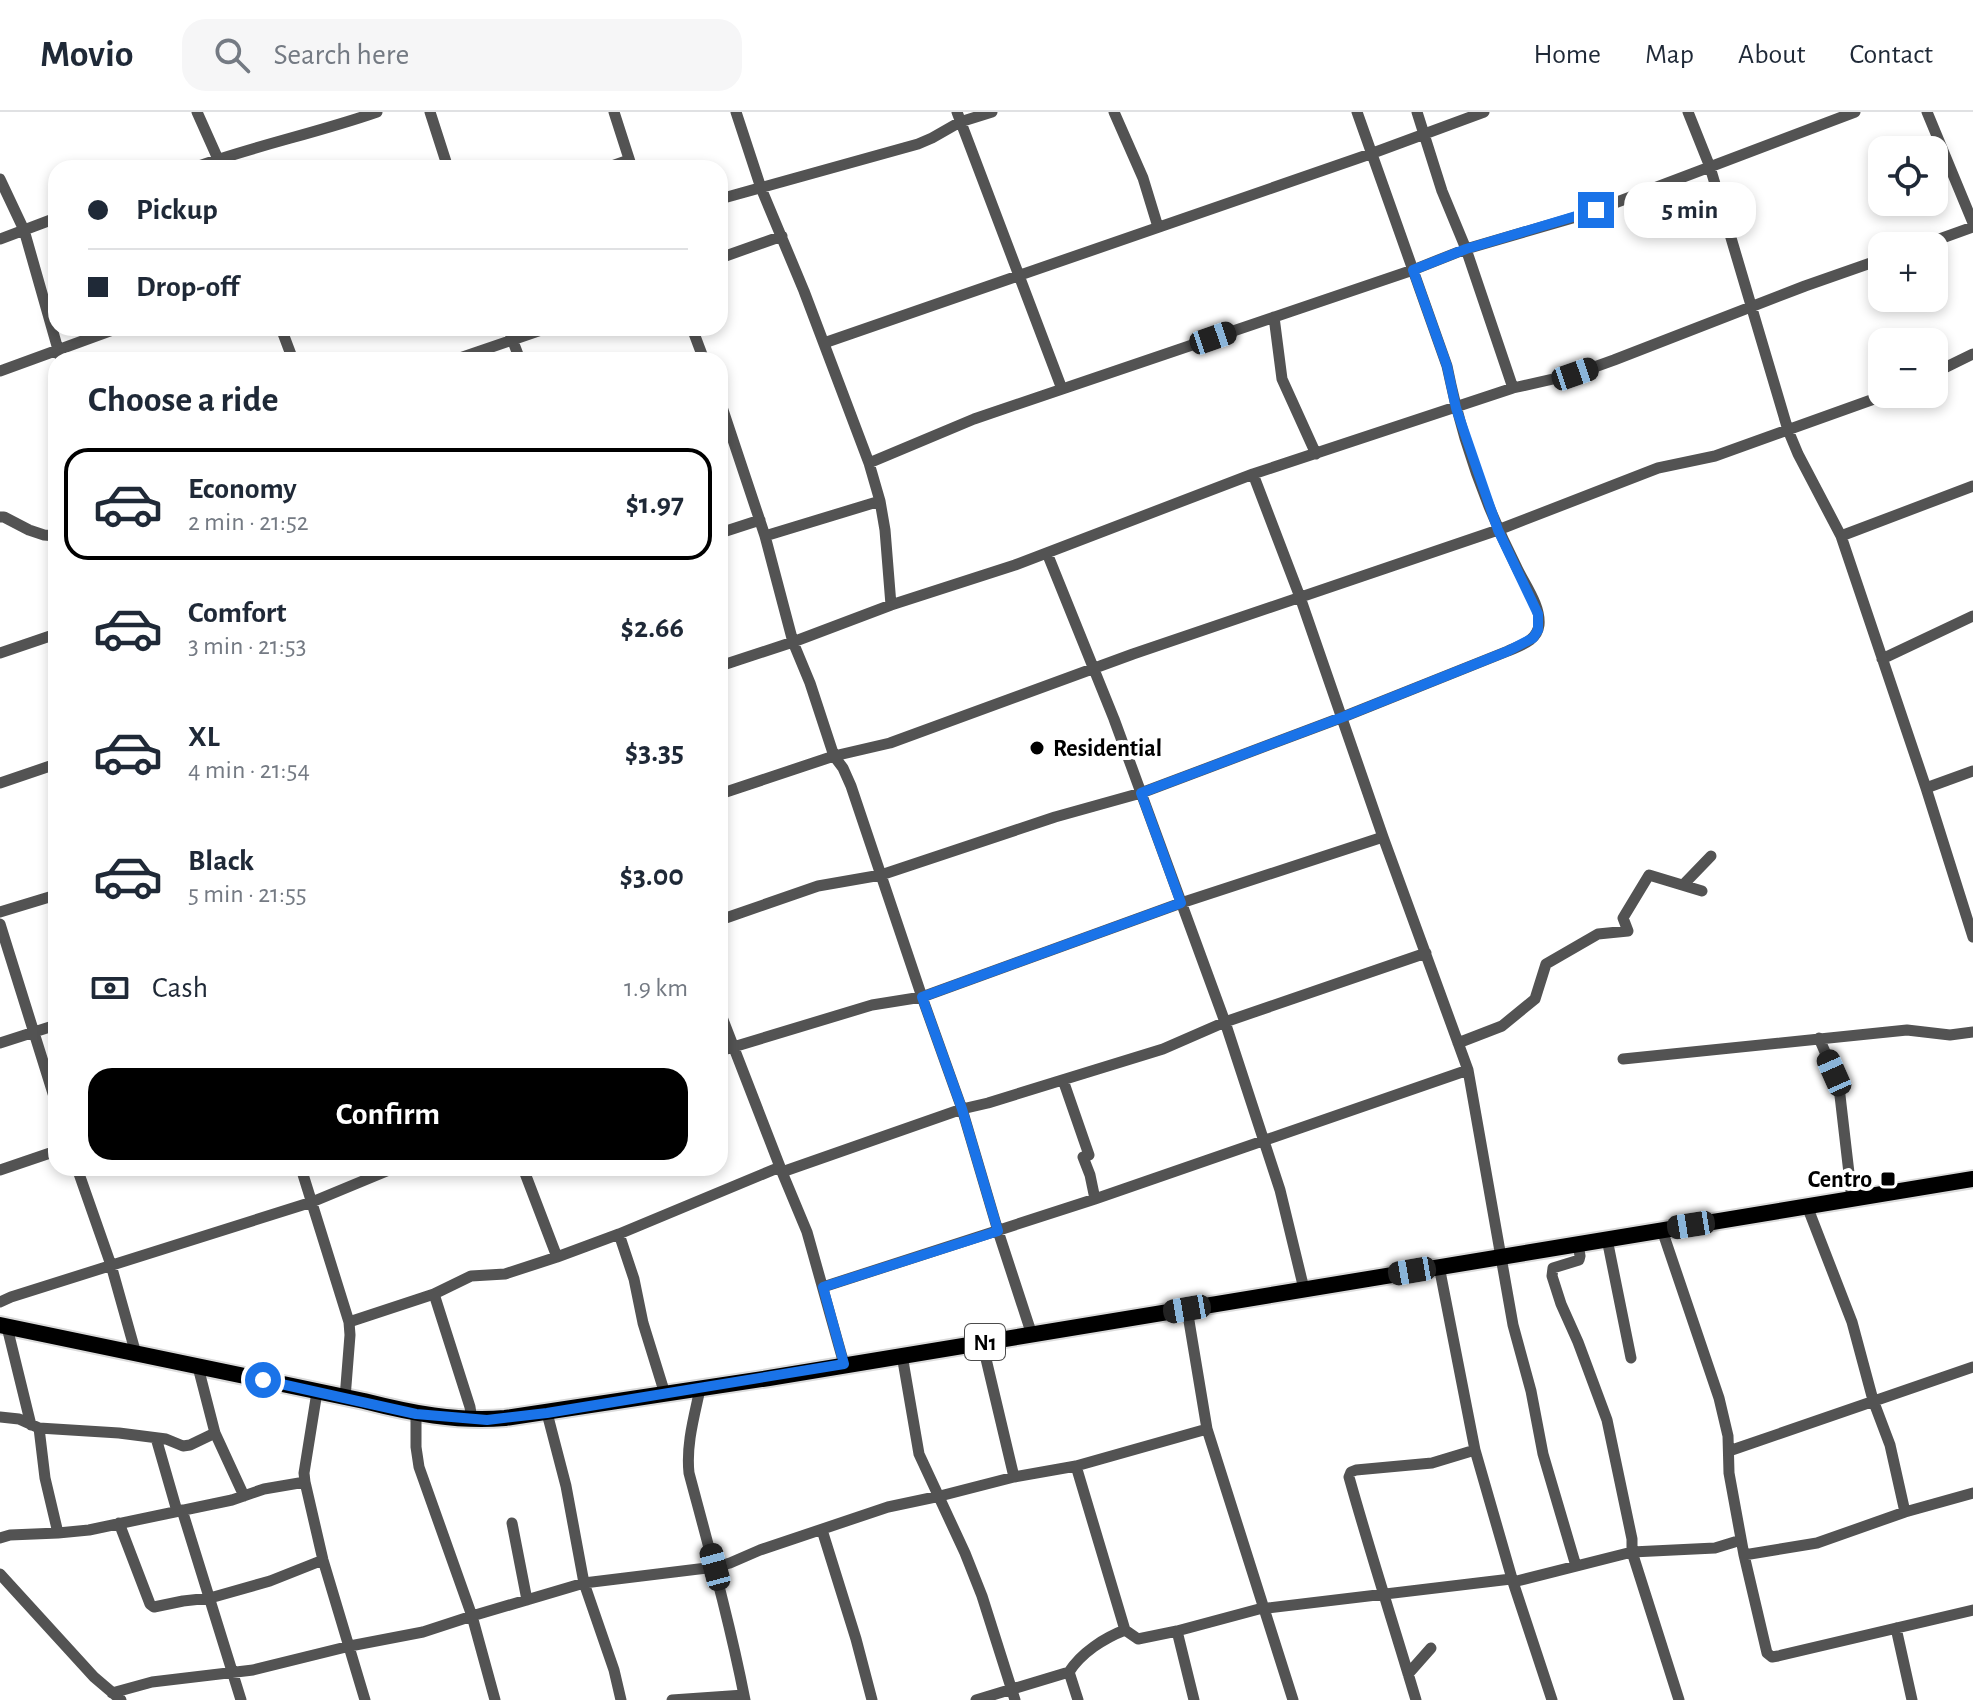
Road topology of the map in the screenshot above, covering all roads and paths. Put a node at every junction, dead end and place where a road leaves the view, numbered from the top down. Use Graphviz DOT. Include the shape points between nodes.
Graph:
graph roads {
  1 [pos="197,112"];
  2 [pos="377,112"];
  3 [pos="430,112"];
  4 [pos="614,112"];
  5 [pos="736,112"];
  6 [pos="992,112"];
  7 [pos="1114,112"];
  8 [pos="1357,112"];
  9 [pos="1417,112"];
  10 [pos="1484,112"];
  11 [pos="1688,112"];
  12 [pos="1855,112"];
  13 [pos="1927,112"];
  14 [pos="958,117"];
  15 [pos="1424,134"];
  16 [pos="1373,153"];
  17 [pos="219,160"];
  18 [pos="229,160"];
  19 [pos="445,160"];
  20 [pos="630,160"];
  21 [pos="1710,167"];
  22 [pos="0,179"];
  23 [pos="761,188"];
  24 [pos="728,197"];
  25 [pos="48,221"];
  26 [pos="1973,225"];
  27 [pos="1158,227"];
  28 [pos="24,230"];
  29 [pos="1948,235"];
  30 [pos="782,236"];
  31 [pos="0,239"];
  32 [pos="1466,249"];
  33 [pos="728,255"];
  34 [pos="1868,264"];
  35 [pos="1413,270"];
  36 [pos="1017,275"];
  37 [pos="1751,308"];
  38 [pos="48,316"];
  39 [pos="1274,317"];
  40 [pos="101,336"];
  41 [pos="511,336"];
  42 [pos="526,336"];
  43 [pos="513,341"];
  44 [pos="824,343"];
  45 [pos="66,352"];
  46 [pos="479,352"];
  47 [pos="517,352"];
  48 [pos="1973,354"];
  49 [pos="48,358"];
  50 [pos="1948,366"];
  51 [pos="0,371"];
  52 [pos="1513,388"];
  53 [pos="1062,389"];
  54 [pos="1868,401"];
  55 [pos="1456,408"];
  56 [pos="728,425"];
  57 [pos="1788,430"];
  58 [pos="1312,455"];
  59 [pos="869,463"];
  60 [pos="1253,474"];
  61 [pos="1973,486"];
  62 [pos="880,501"];
  63 [pos="0,517"];
  64 [pos="760,520"];
  65 [pos="728,530"];
  66 [pos="1498,530"];
  67 [pos="48,535"];
  68 [pos="765,536"];
  69 [pos="1841,536"];
  70 [pos="1047,553"];
  71 [pos="1300,597"];
  72 [pos="891,605"];
  73 [pos="1973,616"];
  74 [pos="48,637"];
  75 [pos="793,642"];
  76 [pos="0,653"];
  77 [pos="1882,659"];
  78 [pos="728,663"];
  79 [pos="1093,669"];
  80 [pos="1343,717"];
  81 [pos="834,756"];
  82 [pos="48,767"];
  83 [pos="1973,771"];
  84 [pos="0,783"];
  85 [pos="1926,788"];
  86 [pos="728,791"];
  87 [pos="1141,793"];
  88 [pos="1383,837"];
  89 [pos="1711,856"];
  90 [pos="881,875"];
  91 [pos="1683,885"];
  92 [pos="1702,891"];
  93 [pos="48,897"];
  94 [pos="1968,902"];
  95 [pos="1181,903"];
  96 [pos="0,912"];
  97 [pos="728,917"];
  98 [pos="0,924"];
  99 [pos="1973,937"];
  100 [pos="1426,953"];
  101 [pos="922,997"];
  102 [pos="1225,1022"];
  103 [pos="48,1027"];
  104 [pos="34,1031"];
  105 [pos="728,1031"];
  106 [pos="1973,1032"];
  107 [pos="1819,1038"];
  108 [pos="0,1043"];
  109 [pos="1458,1043"];
  110 [pos="734,1046"];
  111 [pos="728,1048"];
  112 [pos="1623,1059"];
  113 [pos="1468,1070"];
  114 [pos="48,1077"];
  115 [pos="1063,1080"];
  116 [pos="962,1109"];
  117 [pos="1264,1140"];
  118 [pos="48,1154"];
  119 [pos="781,1169"];
  120 [pos="0,1170"];
  121 [pos="80,1176"];
  122 [pos="304,1176"];
  123 [pos="375,1176"];
  124 [pos="526,1176"];
  125 [pos="1973,1179"];
  126 [pos="1095,1199"];
  127 [pos="1852,1199"];
  128 [pos="312,1202"];
  129 [pos="1807,1206"];
  130 [pos="1662,1230"];
  131 [pos="998,1231"];
  132 [pos="619,1234"];
  133 [pos="1607,1239"];
  134 [pos="1578,1244"];
  135 [pos="1500,1256"];
  136 [pos="557,1257"];
  137 [pos="111,1265"];
  138 [pos="1439,1266"];
  139 [pos="823,1287"];
  140 [pos="1304,1289"];
  141 [pos="434,1294"];
  142 [pos="0,1302"];
  143 [pos="1187,1309"];
  144 [pos="349,1322"];
  145 [pos="4,1326"];
  146 [pos="1032,1335"];
  147 [pos="982,1342"];
  148 [pos="136,1354"];
  149 [pos="902,1355"];
  150 [pos="1631,1358"];
  151 [pos="844,1364"];
  152 [pos="198,1367"];
  153 [pos="1973,1367"];
  154 [pos="700,1389"];
  155 [pos="317,1392"];
  156 [pos="665,1394"];
  157 [pos="345,1398"];
  158 [pos="1873,1400"];
  159 [pos="547,1413"];
  160 [pos="416,1414"];
  161 [pos="0,1417"];
  162 [pos="472,1420"];
  163 [pos="35,1426"];
  164 [pos="1207,1429"];
  165 [pos="215,1433"];
  166 [pos="156,1438"];
  167 [pos="1475,1450"];
  168 [pos="1729,1451"];
  169 [pos="1076,1466"];
  170 [pos="1014,1477"];
  171 [pos="305,1482"];
  172 [pos="1973,1493"];
  173 [pos="244,1496"];
  174 [pos="940,1496"];
  175 [pos="180,1511"];
  176 [pos="1905,1512"];
  177 [pos="119,1523"];
  178 [pos="512,1523"];
  179 [pos="822,1530"];
  180 [pos="58,1533"];
  181 [pos="0,1538"];
  182 [pos="1741,1540"];
  183 [pos="1632,1552"];
  184 [pos="1744,1555"];
  185 [pos="323,1560"];
  186 [pos="1576,1566"];
  187 [pos="715,1567"];
  188 [pos="0,1574"];
  189 [pos="1512,1580"];
  190 [pos="584,1583"];
  191 [pos="1384,1593"];
  192 [pos="210,1598"];
  193 [pos="527,1600"];
  194 [pos="1264,1608"];
  195 [pos="1973,1610"];
  196 [pos="472,1616"];
  197 [pos="1896,1628"];
  198 [pos="1125,1630"];
  199 [pos="1177,1631"];
  200 [pos="350,1646"];
  201 [pos="1431,1648"];
  202 [pos="1069,1672"];
  203 [pos="233,1673"];
  204 [pos="1408,1674"];
  205 [pos="1014,1694"];
  206 [pos="116,1696"];
  207 [pos="744,1697"];
  208 [pos="241,1700"];
  209 [pos="365,1700"];
  210 [pos="495,1700"];
  211 [pos="621,1700"];
  212 [pos="672,1700"];
  213 [pos="872,1700"];
  214 [pos="976,1700"];
  215 [pos="1078,1700"];
  216 [pos="1194,1700"];
  217 [pos="1293,1700"];
  218 [pos="1416,1700"];
  219 [pos="1552,1700"];
  220 [pos="1679,1700"];
  221 [pos="1912,1700"];
  1 -- 17 [label="street"];
  2 -- 18 [label="street"];
  3 -- 19 [label="street"];
  4 -- 20 [label="street"];
  5 -- 23 [label="street"];
  6 -- 14 [label="street"];
  7 -- 27 [label="street"];
  8 -- 16 [label="street"];
  9 -- 15 [label="street"];
  10 -- 15 [label="street"];
  11 -- 21 [label="street"];
  12 -- 21 [label="street"];
  13 -- 26 [label="street"];
  14 -- 23 [label="street" via="918,144"];
  14 -- 36 [label="street"];
  15 -- 16 [label="street"];
  15 -- 32 [label="street"];
  16 -- 27 [label="street"];
  16 -- 35 [label="street"];
  21 -- 32 [label="street" via="1583,215"];
  21 -- 37 [label="street"];
  22 -- 28 [label="street"];
  23 -- 24 [label="street"];
  23 -- 30 [label="street"];
  25 -- 28 [label="street"];
  26 -- 29 [label="street"];
  27 -- 36 [label="street"];
  28 -- 31 [label="street"];
  28 -- 38 [label="street"];
  30 -- 33 [label="street"];
  30 -- 44 [label="street"];
  32 -- 35 [label="street"];
  32 -- 52 [label="street"];
  34 -- 37 [label="street"];
  35 -- 39 [label="street"];
  35 -- 55 [label="street"];
  36 -- 44 [label="street"];
  36 -- 53 [label="street"];
  37 -- 52 [label="street" via="1575,374"];
  37 -- 57 [label="street"];
  39 -- 53 [label="street"];
  39 -- 58 [label="street" via="1282,379 1311,441"];
  40 -- 45 [label="street"];
  41 -- 43 [label="street"];
  42 -- 43 [label="street"];
  43 -- 46 [label="street"];
  43 -- 47 [label="street"];
  44 -- 59 [label="street"];
  48 -- 50 [label="street"];
  49 -- 51 [label="street"];
  52 -- 55 [label="street"];
  53 -- 59 [label="street"];
  54 -- 57 [label="street"];
  55 -- 58 [label="street"];
  55 -- 66 [label="street"];
  56 -- 64 [label="street"];
  57 -- 66 [label="street" via="1715,456 1658,468"];
  57 -- 69 [label="street"];
  58 -- 60 [label="street"];
  59 -- 62 [label="street"];
  60 -- 70 [label="street"];
  60 -- 71 [label="street"];
  61 -- 69 [label="street"];
  62 -- 68 [label="street"];
  62 -- 72 [label="street"];
  63 -- 67 [label="street"];
  64 -- 65 [label="street"];
  64 -- 68 [label="street"];
  66 -- 71 [label="street"];
  66 -- 80 [label="street" via="1538,614 1533,638"];
  68 -- 75 [label="street"];
  69 -- 77 [label="street"];
  70 -- 72 [label="street"];
  70 -- 79 [label="street"];
  71 -- 79 [label="street"];
  71 -- 80 [label="street"];
  72 -- 75 [label="street"];
  73 -- 77 [label="street"];
  74 -- 76 [label="street"];
  75 -- 78 [label="street"];
  75 -- 81 [label="street"];
  77 -- 85 [label="street"];
  79 -- 81 [label="street" via="890,743"];
  79 -- 87 [label="street"];
  80 -- 87 [label="street"];
  80 -- 88 [label="street"];
  81 -- 86 [label="street"];
  81 -- 90 [label="street" via="851,786"];
  82 -- 84 [label="street"];
  83 -- 85 [label="street"];
  85 -- 94 [label="street"];
  87 -- 90 [label="street"];
  87 -- 95 [label="street"];
  88 -- 95 [label="street"];
  88 -- 100 [label="street"];
  89 -- 91 [label="street"];
  90 -- 97 [label="street" via="818,886"];
  90 -- 101 [label="street"];
  91 -- 92 [label="street"];
  91 -- 109 [label="street" via="1649,875 1623,918 1628,931 1598,934 1546,964 1535,999 1502,1026"];
  93 -- 96 [label="street"];
  94 -- 99 [label="street"];
  95 -- 101 [label="street"];
  95 -- 102 [label="street"];
  98 -- 104 [label="street"];
  100 -- 102 [label="street"];
  100 -- 109 [label="street"];
  101 -- 110 [label="street" via="872,1005"];
  101 -- 116 [label="street"];
  102 -- 115 [label="street" via="1163,1049"];
  102 -- 117 [label="street"];
  103 -- 104 [label="street"];
  104 -- 108 [label="street"];
  104 -- 114 [label="street"];
  105 -- 110 [label="street"];
  106 -- 107 [label="street" via="1907,1030"];
  107 -- 112 [label="street"];
  107 -- 127 [label="street" via="1839,1087"];
  109 -- 113 [label="street"];
  110 -- 111 [label="street"];
  110 -- 119 [label="street"];
  113 -- 117 [label="street"];
  113 -- 135 [label="street"];
  115 -- 116 [label="street"];
  115 -- 126 [label="street" via="1089,1155 1083,1157"];
  116 -- 119 [label="street"];
  116 -- 131 [label="street"];
  117 -- 126 [label="street"];
  117 -- 140 [label="street"];
  118 -- 120 [label="street"];
  119 -- 132 [label="street"];
  119 -- 139 [label="street"];
  121 -- 137 [label="street"];
  122 -- 128 [label="street"];
  123 -- 128 [label="street"];
  124 -- 136 [label="street"];
  125 -- 127 [label="highway, N1"];
  126 -- 131 [label="street"];
  127 -- 129 [label="highway, N1"];
  128 -- 137 [label="street"];
  128 -- 144 [label="street"];
  129 -- 130 [label="highway, N1"];
  129 -- 158 [label="street" via="1852,1322"];
  130 -- 133 [label="highway, N1"];
  130 -- 168 [label="street" via="1719,1398"];
  131 -- 139 [label="street"];
  131 -- 146 [label="street"];
  132 -- 136 [label="street"];
  132 -- 156 [label="street"];
  133 -- 134 [label="highway, N1"];
  133 -- 150 [label="street"];
  134 -- 135 [label="highway, N1"];
  134 -- 183 [label="street" via="1579,1260 1553,1268 1552,1276 1607,1420"];
  135 -- 138 [label="highway, N1"];
  135 -- 186 [label="street" via="1543,1454"];
  136 -- 141 [label="street" via="505,1274 471,1276"];
  137 -- 142 [label="street"];
  137 -- 148 [label="street"];
  138 -- 140 [label="highway, N1"];
  138 -- 167 [label="street"];
  139 -- 151 [label="street"];
  140 -- 143 [label="highway, N1"];
  141 -- 144 [label="street"];
  141 -- 162 [label="street"];
  143 -- 146 [label="highway, N1"];
  143 -- 164 [label="street"];
  144 -- 157 [label="street"];
  145 -- 148 [label="highway, N1"];
  145 -- 163 [label="street"];
  146 -- 147 [label="highway, N1"];
  147 -- 149 [label="highway, N1"];
  147 -- 170 [label="street"];
  148 -- 152 [label="highway, N1"];
  149 -- 151 [label="highway, N1"];
  149 -- 174 [label="street" via="919,1454"];
  151 -- 154 [label="highway, N1"];
  152 -- 155 [label="highway, N1"];
  152 -- 165 [label="street"];
  153 -- 158 [label="street"];
  154 -- 156 [label="highway, N1"];
  154 -- 187 [label="street" via="688,1462"];
  155 -- 157 [label="highway, N1"];
  155 -- 171 [label="street"];
  156 -- 159 [label="highway, N1"];
  157 -- 160 [label="highway, N1"];
  158 -- 168 [label="street"];
  158 -- 176 [label="street"];
  159 -- 162 [label="highway, N1"];
  159 -- 190 [label="street"];
  160 -- 162 [label="highway, N1"];
  160 -- 196 [label="street" via="419,1467"];
  161 -- 163 [label="street"];
  163 -- 166 [label="street"];
  163 -- 180 [label="street"];
  164 -- 169 [label="street"];
  164 -- 194 [label="street"];
  165 -- 166 [label="street" via="183,1446"];
  165 -- 173 [label="street"];
  166 -- 175 [label="street"];
  167 -- 189 [label="street"];
  167 -- 191 [label="street" via="1432,1463 1351,1472"];
  168 -- 182 [label="street"];
  169 -- 170 [label="street"];
  169 -- 198 [label="street"];
  170 -- 174 [label="street"];
  171 -- 173 [label="street"];
  171 -- 185 [label="street"];
  172 -- 176 [label="street"];
  173 -- 175 [label="street"];
  174 -- 179 [label="street" via="873,1511"];
  174 -- 205 [label="street" via="982,1596"];
  175 -- 177 [label="street"];
  175 -- 192 [label="street"];
  176 -- 184 [label="street" via="1817,1543"];
  177 -- 180 [label="street"];
  177 -- 192 [label="street" via="150,1604"];
  178 -- 193 [label="street"];
  179 -- 187 [label="street"];
  179 -- 213 [label="street"];
  180 -- 181 [label="street"];
  182 -- 183 [label="street" via="1715,1548"];
  182 -- 184 [label="street"];
  183 -- 186 [label="street"];
  183 -- 220 [label="street"];
  184 -- 197 [label="street" via="1772,1657"];
  185 -- 192 [label="street"];
  185 -- 200 [label="street"];
  186 -- 189 [label="street"];
  187 -- 190 [label="street"];
  187 -- 207 [label="street"];
  188 -- 206 [label="street"];
  189 -- 191 [label="street"];
  189 -- 219 [label="street"];
  190 -- 193 [label="street"];
  190 -- 211 [label="street"];
  191 -- 194 [label="street"];
  191 -- 204 [label="street"];
  192 -- 203 [label="street"];
  193 -- 196 [label="street"];
  194 -- 199 [label="street"];
  194 -- 217 [label="street"];
  195 -- 197 [label="street"];
  196 -- 200 [label="street"];
  196 -- 210 [label="street"];
  197 -- 221 [label="street"];
  198 -- 199 [label="street" via="1138,1639"];
  198 -- 202 [label="street" via="1099,1643"];
  199 -- 216 [label="street"];
  200 -- 203 [label="street"];
  200 -- 209 [label="street"];
  201 -- 204 [label="street"];
  202 -- 205 [label="street"];
  202 -- 215 [label="street"];
  203 -- 206 [label="street" via="142,1684"];
  203 -- 208 [label="street"];
  204 -- 218 [label="street"];
  205 -- 214 [label="street"];
  207 -- 212 [label="street"];
}
